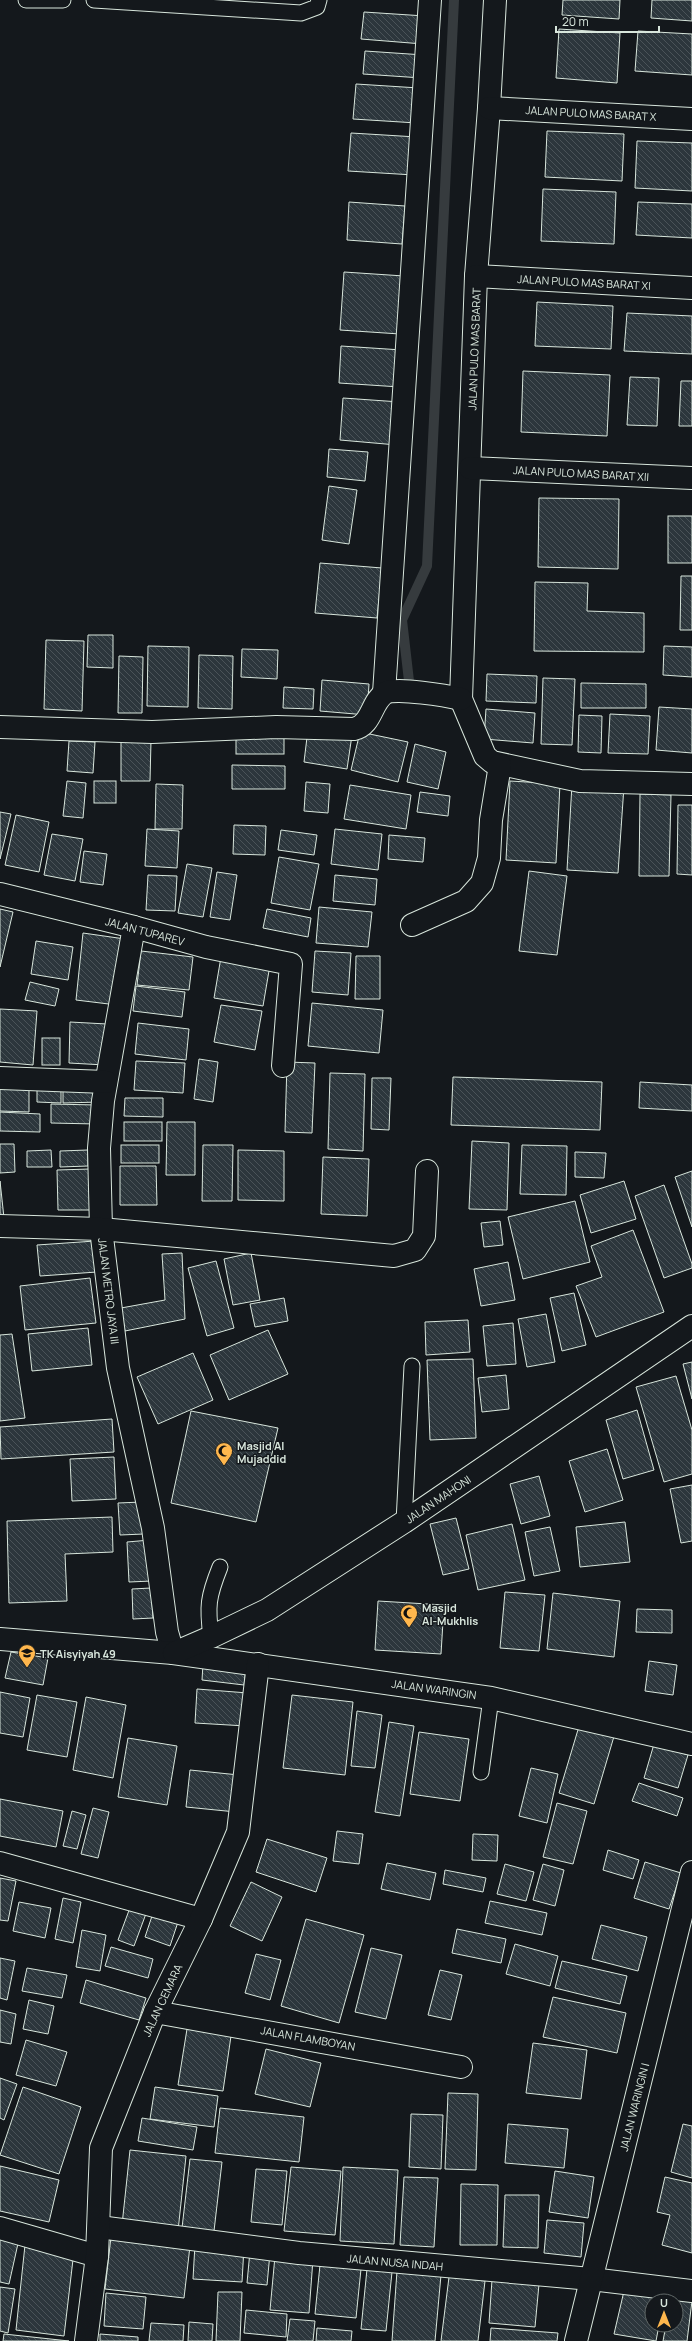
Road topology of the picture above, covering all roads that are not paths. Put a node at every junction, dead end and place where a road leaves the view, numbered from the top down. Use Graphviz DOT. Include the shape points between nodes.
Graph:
graph roads {
  1 [pos="26,0"];
  2 [pos="63,0"];
  3 [pos="94,0"];
  4 [pos="319,0"];
  5 [pos="430,0"];
  6 [pos="494,0"];
  7 [pos="489,108"];
  8 [pos="692,119"];
  9 [pos="476,276"];
  10 [pos="692,288"];
  11 [pos="470,468"];
  12 [pos="692,478"];
  13 [pos="387,692"];
  14 [pos="461,699"];
  15 [pos="0,727"];
  16 [pos="500,765"];
  17 [pos="692,784"];
  18 [pos="0,894"];
  19 [pos="412,925"];
  20 [pos="134,927"];
  21 [pos="283,1066"];
  22 [pos="0,1078"];
  23 [pos="106,1082"];
  24 [pos="427,1170"];
  25 [pos="0,1226"];
  26 [pos="101,1229"];
  27 [pos="692,1326"];
  28 [pos="412,1366"];
  29 [pos="404,1522"];
  30 [pos="220,1567"];
  31 [pos="211,1637"];
  32 [pos="0,1639"];
  33 [pos="173,1653"];
  34 [pos="258,1664"];
  35 [pos="491,1698"];
  36 [pos="692,1744"];
  37 [pos="481,1772"];
  38 [pos="0,1862"];
  39 [pos="692,1872"];
  40 [pos="201,1919"];
  41 [pos="155,2012"];
  42 [pos="461,2066"];
  43 [pos="99,2227"];
  44 [pos="0,2228"];
  45 [pos="97,2256"];
  46 [pos="591,2279"];
  47 [pos="692,2291"];
  48 [pos="86,2341"];
  49 [pos="576,2341"];
  1 -- 2 [label="lane"];
  3 -- 4 [label="lane" via="301,13 317,7"];
  5 -- 13 [label="street"];
  6 -- 7 [label="street, JALAN PULO MAS BARAT"];
  7 -- 8 [label="street, JALAN PULO MAS BARAT X"];
  7 -- 9 [label="street, JALAN PULO MAS BARAT"];
  9 -- 10 [label="street, JALAN PULO MAS BARAT XI"];
  9 -- 11 [label="street, JALAN PULO MAS BARAT"];
  11 -- 12 [label="street, JALAN PULO MAS BARAT XII"];
  11 -- 14 [label="street, JALAN PULO MAS BARAT"];
  13 -- 14 [label="street" via="433,694"];
  13 -- 15 [label="street" via="364,725 354,729 276,726 152,732"];
  14 -- 16 [label="street" via="485,756"];
  16 -- 17 [label="street" via="580,781"];
  16 -- 19 [label="street" via="491,820 489,858 482,883 466,901"];
  18 -- 20 [label="street, JALAN TUPAREV"];
  20 -- 21 [label="street, JALAN TUPAREV" via="206,947 291,964"];
  20 -- 23 [label="street, JALAN METRO JAYA III"];
  22 -- 23 [label="street"];
  23 -- 26 [label="street, JALAN METRO JAYA III" via="99,1148"];
  24 -- 26 [label="street" via="424,1236 415,1250 394,1256"];
  25 -- 26 [label="street"];
  26 -- 33 [label="street, JALAN METRO JAYA III" via="118,1368 153,1528"];
  27 -- 29 [label="street, JALAN MAHONI"];
  28 -- 29 [label="lane"];
  29 -- 31 [label="street, JALAN MAHONI" via="267,1610"];
  30 -- 31 [label="lane" via="210,1593 208,1610"];
  31 -- 33 [label="street, JALAN MAHONI"];
  32 -- 33 [label="street, JALAN WARINGIN"];
  33 -- 34 [label="street, JALAN WARINGIN"];
  34 -- 35 [label="street, JALAN WARINGIN"];
  34 -- 40 [label="street, JALAN CEMARA" via="238,1832"];
  35 -- 36 [label="street, JALAN WARINGIN"];
  35 -- 37 [label="lane"];
  38 -- 40 [label="street"];
  39 -- 46 [label="street, JALAN WARINGIN I"];
  40 -- 41 [label="street, JALAN CEMARA"];
  41 -- 42 [label="street, JALAN FLAMBOYAN"];
  41 -- 43 [label="street, JALAN CEMARA" via="101,2148"];
  43 -- 45 [label="street, JALAN CEMARA"];
  43 -- 46 [label="street, JALAN NUSA INDAH" via="299,2253"];
  44 -- 45 [label="street"];
  45 -- 48 [label="street, JALAN CEMARA"];
  46 -- 47 [label="street, JALAN NUSA INDAH"];
  46 -- 49 [label="street, JALAN WARINGIN I"];
}
